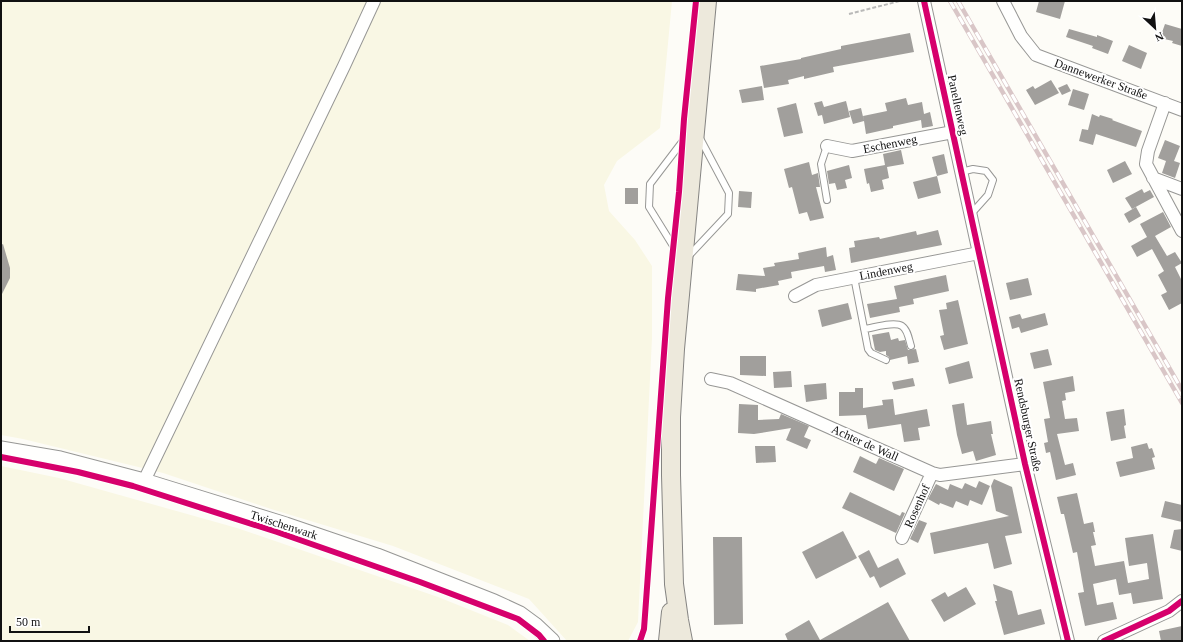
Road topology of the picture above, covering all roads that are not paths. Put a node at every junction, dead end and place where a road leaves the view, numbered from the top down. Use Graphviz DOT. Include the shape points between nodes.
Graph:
graph roads {
  1 [pos="374,1"];
  2 [pos="707,1"];
  3 [pos="924,1"];
  4 [pos="1003,1"];
  5 [pos="1165,103"];
  6 [pos="1182,110"];
  7 [pos="695,129"];
  8 [pos="953,132"];
  9 [pos="827,146"];
  10 [pos="961,172"];
  11 [pos="1152,178"];
  12 [pos="1182,189"];
  13 [pos="827,200"];
  14 [pos="970,214"];
  15 [pos="1182,230"];
  16 [pos="979,253"];
  17 [pos="683,262"];
  18 [pos="854,277"];
  19 [pos="795,296"];
  20 [pos="864,329"];
  21 [pos="911,346"];
  22 [pos="886,360"];
  23 [pos="711,379"];
  24 [pos="1,449"];
  25 [pos="1025,464"];
  26 [pos="932,473"];
  27 [pos="144,481"];
  28 [pos="902,538"];
  29 [pos="674,584"];
  30 [pos="1182,601"];
  31 [pos="552,641"];
  32 [pos="668,641"];
  33 [pos="683,641"];
  34 [pos="1068,641"];
  35 [pos="1104,641"];
  1 -- 27 [label="street"];
  2 -- 7 [label="main road"];
  3 -- 8 [label="street, Panellenweg"];
  4 -- 5 [label="street, Dannewerker Straße" via="1021,36 1036,55"];
  5 -- 6 [label="street, Dannewerker Straße"];
  5 -- 11 [label="street" via="1148,151 1146,164"];
  7 -- 17 [label="main road"];
  7 -- 17 [label="lane" via="650,184 649,207"];
  7 -- 17 [label="lane" via="729,193 728,214"];
  8 -- 9 [label="street, Eschenweg" via="852,151"];
  8 -- 10 [label="street, Panellenweg"];
  9 -- 13 [label="lane" via="821,164"];
  10 -- 14 [label="street, Panellenweg"];
  10 -- 14 [label="lane" via="974,169 986,171 993,180 988,195"];
  11 -- 12 [label="street"];
  11 -- 15 [label="street"];
  14 -- 16 [label="street, Rendsburger Straße"];
  16 -- 18 [label="street, Lindenweg"];
  16 -- 25 [label="street, Rendsburger Straße"];
  17 -- 29 [label="main road" via="671,417"];
  18 -- 19 [label="street, Lindenweg" via="816,285"];
  18 -- 20 [label="lane"];
  20 -- 21 [label="lane" via="895,324 902,326"];
  20 -- 22 [label="lane" via="870,353"];
  23 -- 26 [label="street, Achter de Wall" via="730,383"];
  24 -- 27 [label="street, Twischenwark" via="60,459"];
  25 -- 26 [label="street, Achter de Wall" via="940,475"];
  25 -- 34 [label="street, Rendsburger Straße"];
  26 -- 28 [label="street, Rosenhof"];
  27 -- 31 [label="street, Twischenwark" via="286,525 419,572 520,614"];
  29 -- 32 [label="main road"];
  29 -- 33 [label="main road"];
  30 -- 35 [label="street" via="1169,611"];
}
